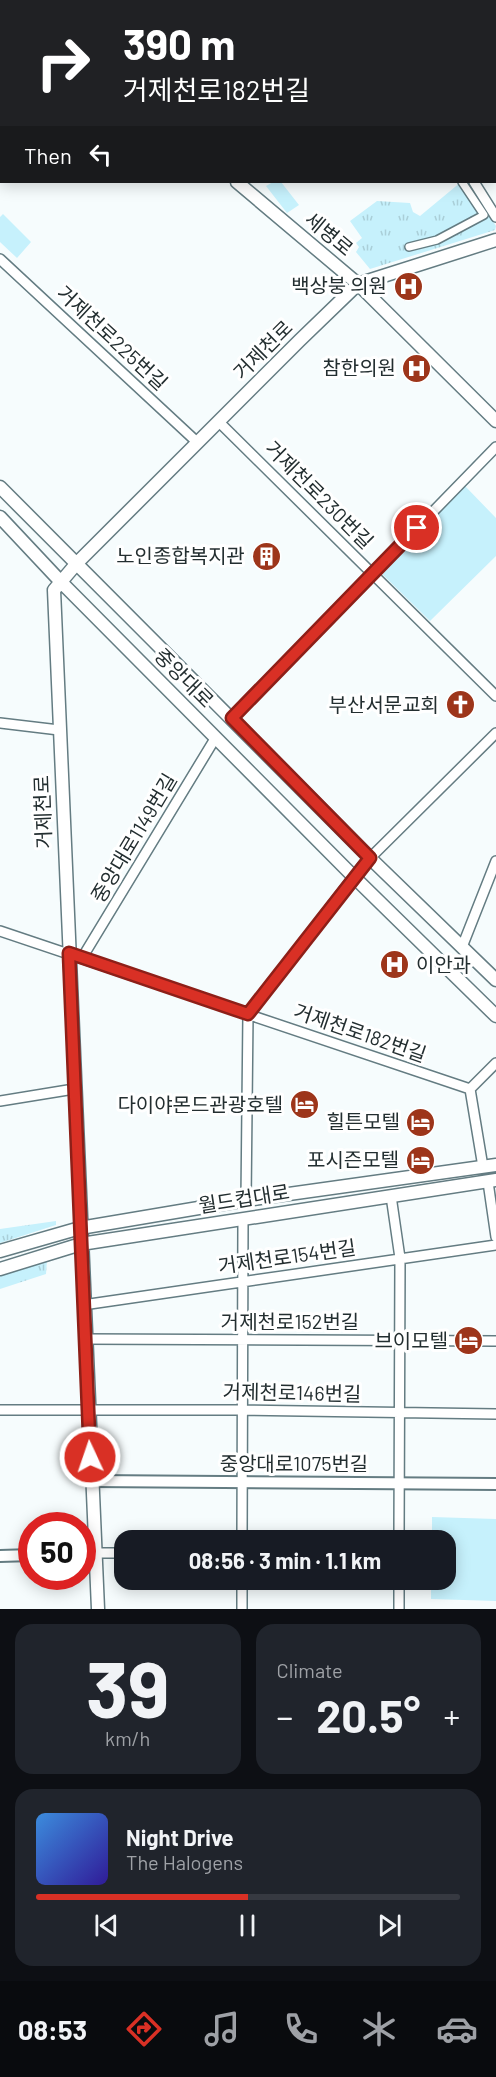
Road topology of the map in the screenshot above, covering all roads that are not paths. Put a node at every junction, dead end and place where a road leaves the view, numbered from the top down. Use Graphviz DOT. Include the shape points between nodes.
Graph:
graph roads {
  1 [pos="238,183"];
  2 [pos="463,183"];
  3 [pos="475,183"];
  4 [pos="496,217"];
  5 [pos="496,240"];
  6 [pos="409,247"];
  7 [pos="0,260"];
  8 [pos="358,285"];
  9 [pos="496,421"];
  10 [pos="219,422"];
  11 [pos="198,443"];
  12 [pos="496,447"];
  13 [pos="0,487"];
  14 [pos="0,517"];
  15 [pos="77,563"];
  16 [pos="373,573"];
  17 [pos="61,582"];
  18 [pos="496,696"];
  19 [pos="232,718"];
  20 [pos="0,723"];
  21 [pos="59,730"];
  22 [pos="496,733"];
  23 [pos="216,737"];
  24 [pos="496,861"];
  25 [pos="367,862"];
  26 [pos="354,877"];
  27 [pos="0,931"];
  28 [pos="462,947"];
  29 [pos="69,953"];
  30 [pos="82,958"];
  31 [pos="495,977"];
  32 [pos="248,1014"];
  33 [pos="496,1016"];
  34 [pos="496,1064"];
  35 [pos="74,1089"];
  36 [pos="470,1089"];
  37 [pos="0,1101"];
  38 [pos="496,1165"];
  39 [pos="483,1167"];
  40 [pos="492,1181"];
  41 [pos="391,1196"];
  42 [pos="246,1200"];
  43 [pos="243,1219"];
  44 [pos="80,1228"];
  45 [pos="496,1237"];
  46 [pos="81,1245"];
  47 [pos="496,1245"];
  48 [pos="0,1251"];
  49 [pos="400,1258"];
  50 [pos="0,1269"];
  51 [pos="243,1281"];
  52 [pos="83,1305"];
  53 [pos="85,1339"];
  54 [pos="242,1340"];
  55 [pos="400,1341"];
  56 [pos="496,1341"];
  57 [pos="0,1410"];
  58 [pos="88,1410"];
  59 [pos="242,1410"];
  60 [pos="400,1413"];
  61 [pos="496,1414"];
  62 [pos="92,1481"];
  63 [pos="242,1482"];
  64 [pos="399,1483"];
  65 [pos="496,1484"];
  66 [pos="91,1512"];
  67 [pos="242,1530"];
  68 [pos="399,1530"];
  69 [pos="114,1553"];
  70 [pos="96,1554"];
  71 [pos="18,1555"];
  72 [pos="0,1556"];
  73 [pos="95,1590"];
  74 [pos="242,1590"];
  75 [pos="399,1590"];
  76 [pos="98,1609"];
  77 [pos="242,1609"];
  78 [pos="399,1609"];
  1 -- 8 [label="main road, 세병로"];
  2 -- 6 [label="street" via="484,215 437,240"];
  3 -- 4 [label="street"];
  5 -- 8 [label="main road, 거제천로"];
  7 -- 11 [label="street, 거제천로225번길"];
  8 -- 9 [label="main road, 세병로"];
  8 -- 10 [label="main road, 거제천로"];
  10 -- 11 [label="main road, 거제천로"];
  10 -- 16 [label="street, 거제천로230번길"];
  11 -- 15 [label="main road, 거제천로"];
  12 -- 16 [label="street"];
  13 -- 15 [label="main road, 중앙대로"];
  14 -- 17 [label="main road, 중앙대로"];
  15 -- 17 [label="main road, 거제천로"];
  15 -- 19 [label="main road, 중앙대로"];
  16 -- 18 [label="street, 거제천로230번길"];
  16 -- 19 [label="street"];
  17 -- 21 [label="main road, 거제천로" via="54,590"];
  17 -- 23 [label="main road, 중앙대로"];
  19 -- 25 [label="main road, 중앙대로"];
  20 -- 21 [label="street"];
  21 -- 29 [label="main road, 거제천로"];
  22 -- 25 [label="street"];
  23 -- 26 [label="main road, 중앙대로"];
  23 -- 30 [label="street, 중앙대로1149번길"];
  24 -- 28 [label="street"];
  25 -- 26 [label="street"];
  25 -- 28 [label="main road, 중앙대로"];
  26 -- 32 [label="street"];
  26 -- 33 [label="main road, 중앙대로"];
  27 -- 29 [label="street, 거제천로182번길"];
  28 -- 31 [label="main road, 중앙대로"];
  29 -- 30 [label="street, 거제천로182번길"];
  29 -- 35 [label="main road, 거제천로"];
  30 -- 32 [label="street, 거제천로182번길"];
  32 -- 36 [label="street, 거제천로182번길"];
  32 -- 42 [label="street"];
  34 -- 36 [label="street"];
  35 -- 37 [label="street"];
  35 -- 44 [label="main road, 거제천로"];
  36 -- 39 [label="street"];
  38 -- 39 [label="main road, 월드컵대로"];
  39 -- 42 [label="main road, 월드컵대로"];
  40 -- 41 [label="main road, 월드컵대로"];
  40 -- 45 [label="street"];
  41 -- 43 [label="main road, 월드컵대로"];
  41 -- 49 [label="street"];
  42 -- 44 [label="main road, 월드컵대로"];
  43 -- 46 [label="main road, 월드컵대로"];
  43 -- 51 [label="street"];
  44 -- 46 [label="main road, 거제천로"];
  44 -- 48 [label="main road, 월드컵대로"];
  46 -- 50 [label="main road, 월드컵대로"];
  46 -- 52 [label="main road, 거제천로"];
  47 -- 49 [label="street, 거제천로154번길"];
  49 -- 51 [label="street, 거제천로154번길"];
  49 -- 55 [label="street"];
  51 -- 52 [label="street, 거제천로154번길"];
  51 -- 54 [label="street"];
  52 -- 53 [label="main road, 거제천로"];
  53 -- 54 [label="street, 거제천로152번길"];
  53 -- 58 [label="main road, 거제천로"];
  54 -- 55 [label="street, 거제천로152번길"];
  54 -- 59 [label="street"];
  55 -- 56 [label="street, 거제천로152번길"];
  55 -- 60 [label="street"];
  57 -- 58 [label="street, 거제천로146번길"];
  58 -- 59 [label="street, 거제천로146번길"];
  58 -- 62 [label="main road, 거제천로"];
  59 -- 60 [label="street, 거제천로146번길"];
  59 -- 63 [label="street"];
  60 -- 61 [label="street, 거제천로146번길"];
  60 -- 64 [label="street"];
  62 -- 63 [label="street, 중앙대로1075번길"];
  62 -- 66 [label="main road, 거제천로"];
  63 -- 64 [label="street, 중앙대로1075번길"];
  63 -- 67 [label="street"];
  64 -- 65 [label="street, 중앙대로1075번길"];
  64 -- 68 [label="street"];
  69 -- 70 [label="street"];
  71 -- 72 [label="street"];
  73 -- 76 [label="main road, 거제천로"];
  74 -- 77 [label="street"];
  75 -- 78 [label="street"];
}
